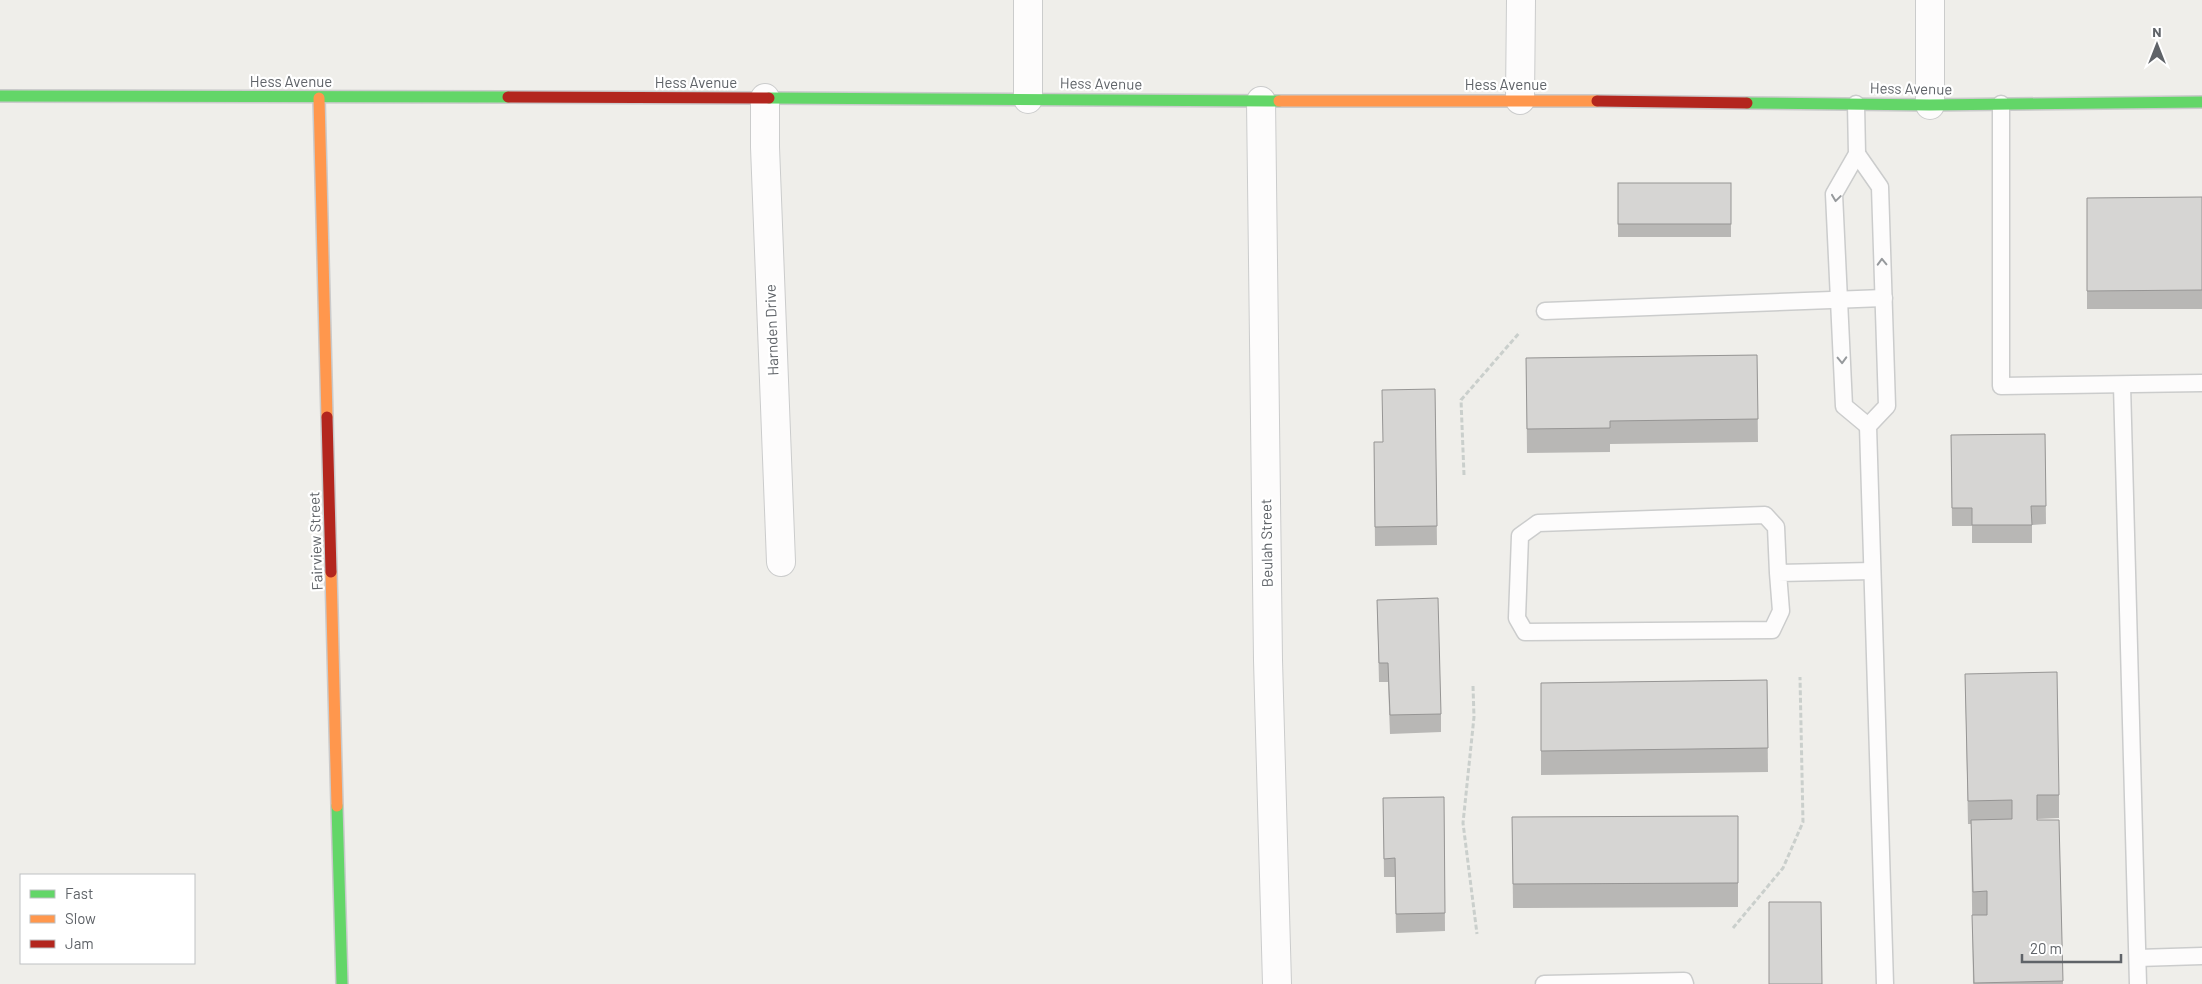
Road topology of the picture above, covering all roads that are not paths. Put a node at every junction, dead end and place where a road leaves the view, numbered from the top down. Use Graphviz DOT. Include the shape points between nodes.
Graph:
graph roads {
  1 [pos="1028,0"];
  2 [pos="1521,0"];
  3 [pos="1930,0"];
  4 [pos="0,96"];
  5 [pos="319,98"];
  6 [pos="766,98"];
  7 [pos="1028,99"];
  8 [pos="1520,100"];
  9 [pos="1261,101"];
  10 [pos="2202,102"];
  11 [pos="1856,104"];
  12 [pos="2001,104"];
  13 [pos="1930,105"];
  14 [pos="1857,154"];
  15 [pos="1884,298"];
  16 [pos="1840,300"];
  17 [pos="1545,311"];
  18 [pos="2202,383"];
  19 [pos="2122,385"];
  20 [pos="1868,426"];
  21 [pos="781,562"];
  22 [pos="1872,571"];
  23 [pos="1778,573"];
  24 [pos="2202,956"];
  25 [pos="2138,958"];
  26 [pos="342,984"];
  27 [pos="1277,984"];
  28 [pos="1544,984"];
  29 [pos="1685,984"];
  30 [pos="1885,984"];
  31 [pos="2138,984"];
  1 -- 7 [label="street"];
  2 -- 8 [label="street"];
  3 -- 13 [label="street"];
  4 -- 5 [label="street, Hess Avenue"];
  5 -- 6 [label="street, Hess Avenue"];
  5 -- 26 [label="street, Fairview Street"];
  6 -- 7 [label="street, Hess Avenue"];
  6 -- 21 [label="street, Harnden Drive" via="765,147"];
  7 -- 9 [label="street, Hess Avenue"];
  8 -- 9 [label="street, Hess Avenue"];
  8 -- 11 [label="street, Hess Avenue"];
  9 -- 27 [label="street, Beulah Street" via="1268,660"];
  10 -- 12 [label="street, Hess Avenue"];
  11 -- 13 [label="street, Hess Avenue"];
  11 -- 14 [label="lane"];
  12 -- 13 [label="street, Hess Avenue"];
  12 -- 19 [label="lane" via="2001,386"];
  15 -- 14 [label="lane, one-way" via="1880,187"];
  14 -- 16 [label="lane, one-way" via="1834,194"];
  15 -- 16 [label="lane"];
  15 -- 20 [label="lane" via="1887,406"];
  16 -- 17 [label="lane"];
  16 -- 20 [label="lane, one-way" via="1844,406"];
  18 -- 19 [label="lane"];
  19 -- 25 [label="lane"];
  20 -- 22 [label="lane"];
  22 -- 23 [label="lane"];
  22 -- 30 [label="lane"];
  23 -- 23 [label="lane" via="1776,527 1765,515 1538,523 1520,536 1517,618 1525,632 1772,630 1781,611"];
  24 -- 25 [label="lane"];
  25 -- 31 [label="lane"];
  28 -- 29 [label="lane" via="1684,981"];
}
